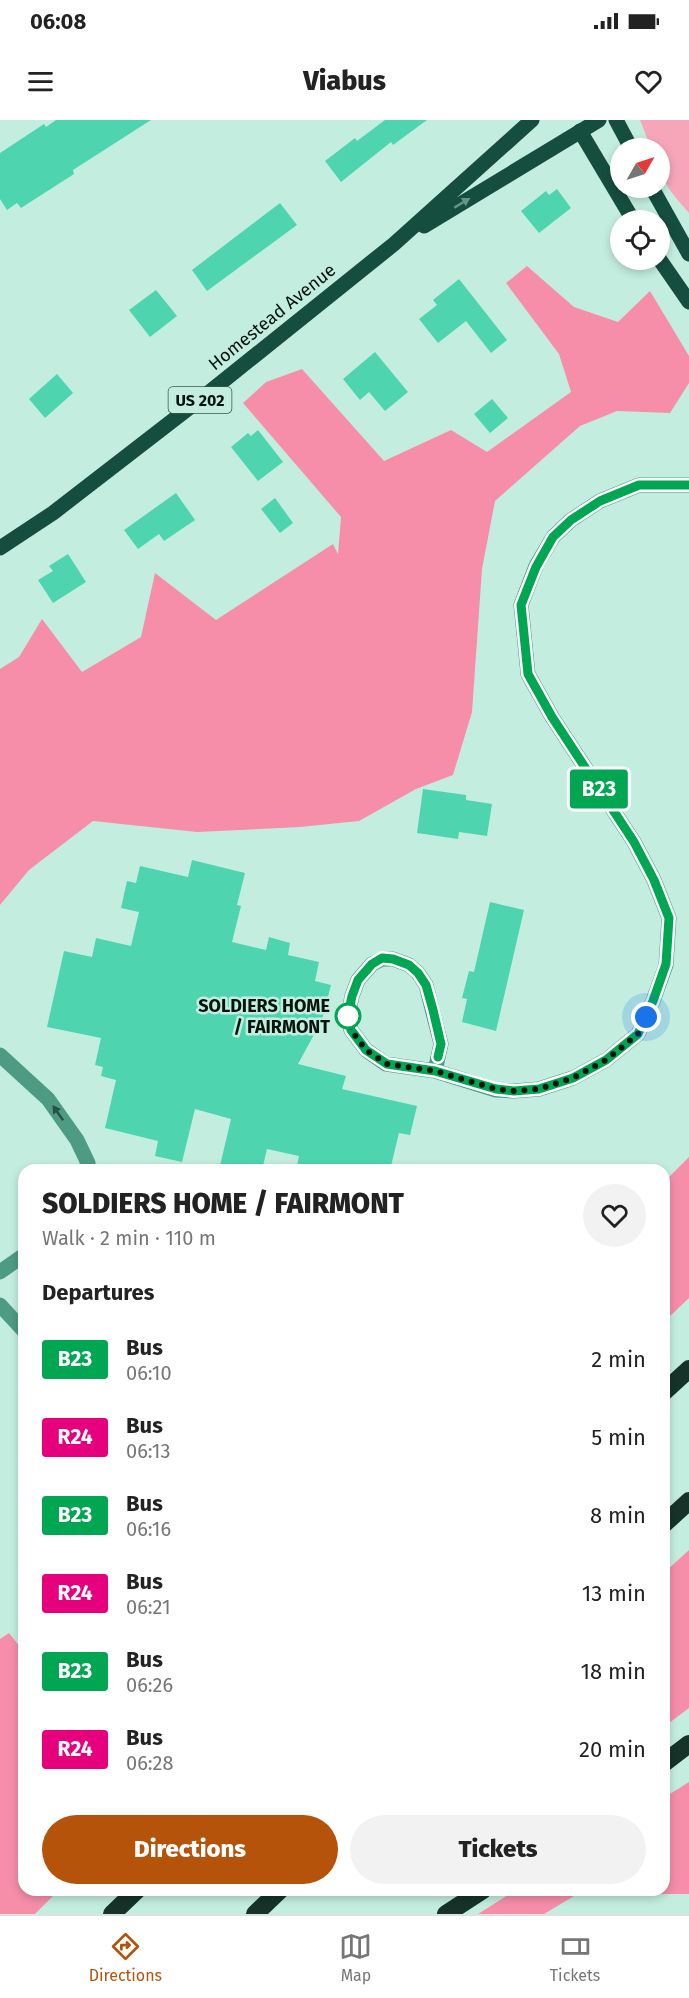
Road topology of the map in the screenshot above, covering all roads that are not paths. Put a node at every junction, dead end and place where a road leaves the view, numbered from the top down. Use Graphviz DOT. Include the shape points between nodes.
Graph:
graph roads {
  1 [pos="532,120"];
  2 [pos="599,120"];
  3 [pos="616,120"];
  4 [pos="577,126"];
  5 [pos="626,138"];
  6 [pos="658,198"];
  7 [pos="627,210"];
  8 [pos="394,244"];
  9 [pos="689,254"];
  10 [pos="667,270"];
  11 [pos="689,302"];
  12 [pos="689,485"];
  13 [pos="0,548"];
  14 [pos="0,1055"];
  15 [pos="435,1071"];
  16 [pos="85,1164"];
  17 [pos="18,1259"];
  18 [pos="0,1272"];
  19 [pos="0,1305"];
  20 [pos="18,1324"];
  21 [pos="689,1369"];
  22 [pos="670,1386"];
  23 [pos="689,1501"];
  24 [pos="670,1518"];
  25 [pos="689,1744"];
  26 [pos="670,1758"];
  27 [pos="131,1896"];
  28 [pos="274,1896"];
  29 [pos="474,1896"];
  30 [pos="112,1914"];
  31 [pos="255,1914"];
  32 [pos="446,1914"];
  1 -- 8 [label="main road, Homestead Avenue / US 202"];
  2 -- 4 [label="main road, Homestead Avenue"];
  3 -- 5 [label="main road"];
  4 -- 7 [label="main road"];
  8 -- 4 [label="main road, Homestead Avenue / US 202, one-way"];
  6 -- 9 [label="main road"];
  8 -- 13 [label="main road, Homestead Avenue / US 202" via="53,513"];
  10 -- 11 [label="main road"];
  12 -- 15 [label="street" via="639,485 600,501 571,520 553,537 521,605 528,674 634,842 669,918 666,964 653,1001 638,1034 606,1060 573,1078 539,1089 496,1089"];
  16 -- 14 [label="street, one-way" via="77,1140 48,1099"];
  15 -- 15 [label="street" via="441,1044 426,985 409,965 382,958 358,980 348,1015 351,1030 366,1050 387,1064"];
  17 -- 18 [label="street"];
  19 -- 20 [label="street"];
  21 -- 22 [label="highway"];
  23 -- 24 [label="highway"];
  25 -- 26 [label="highway"];
  27 -- 30 [label="highway"];
  28 -- 31 [label="highway"];
  29 -- 32 [label="highway"];
}
